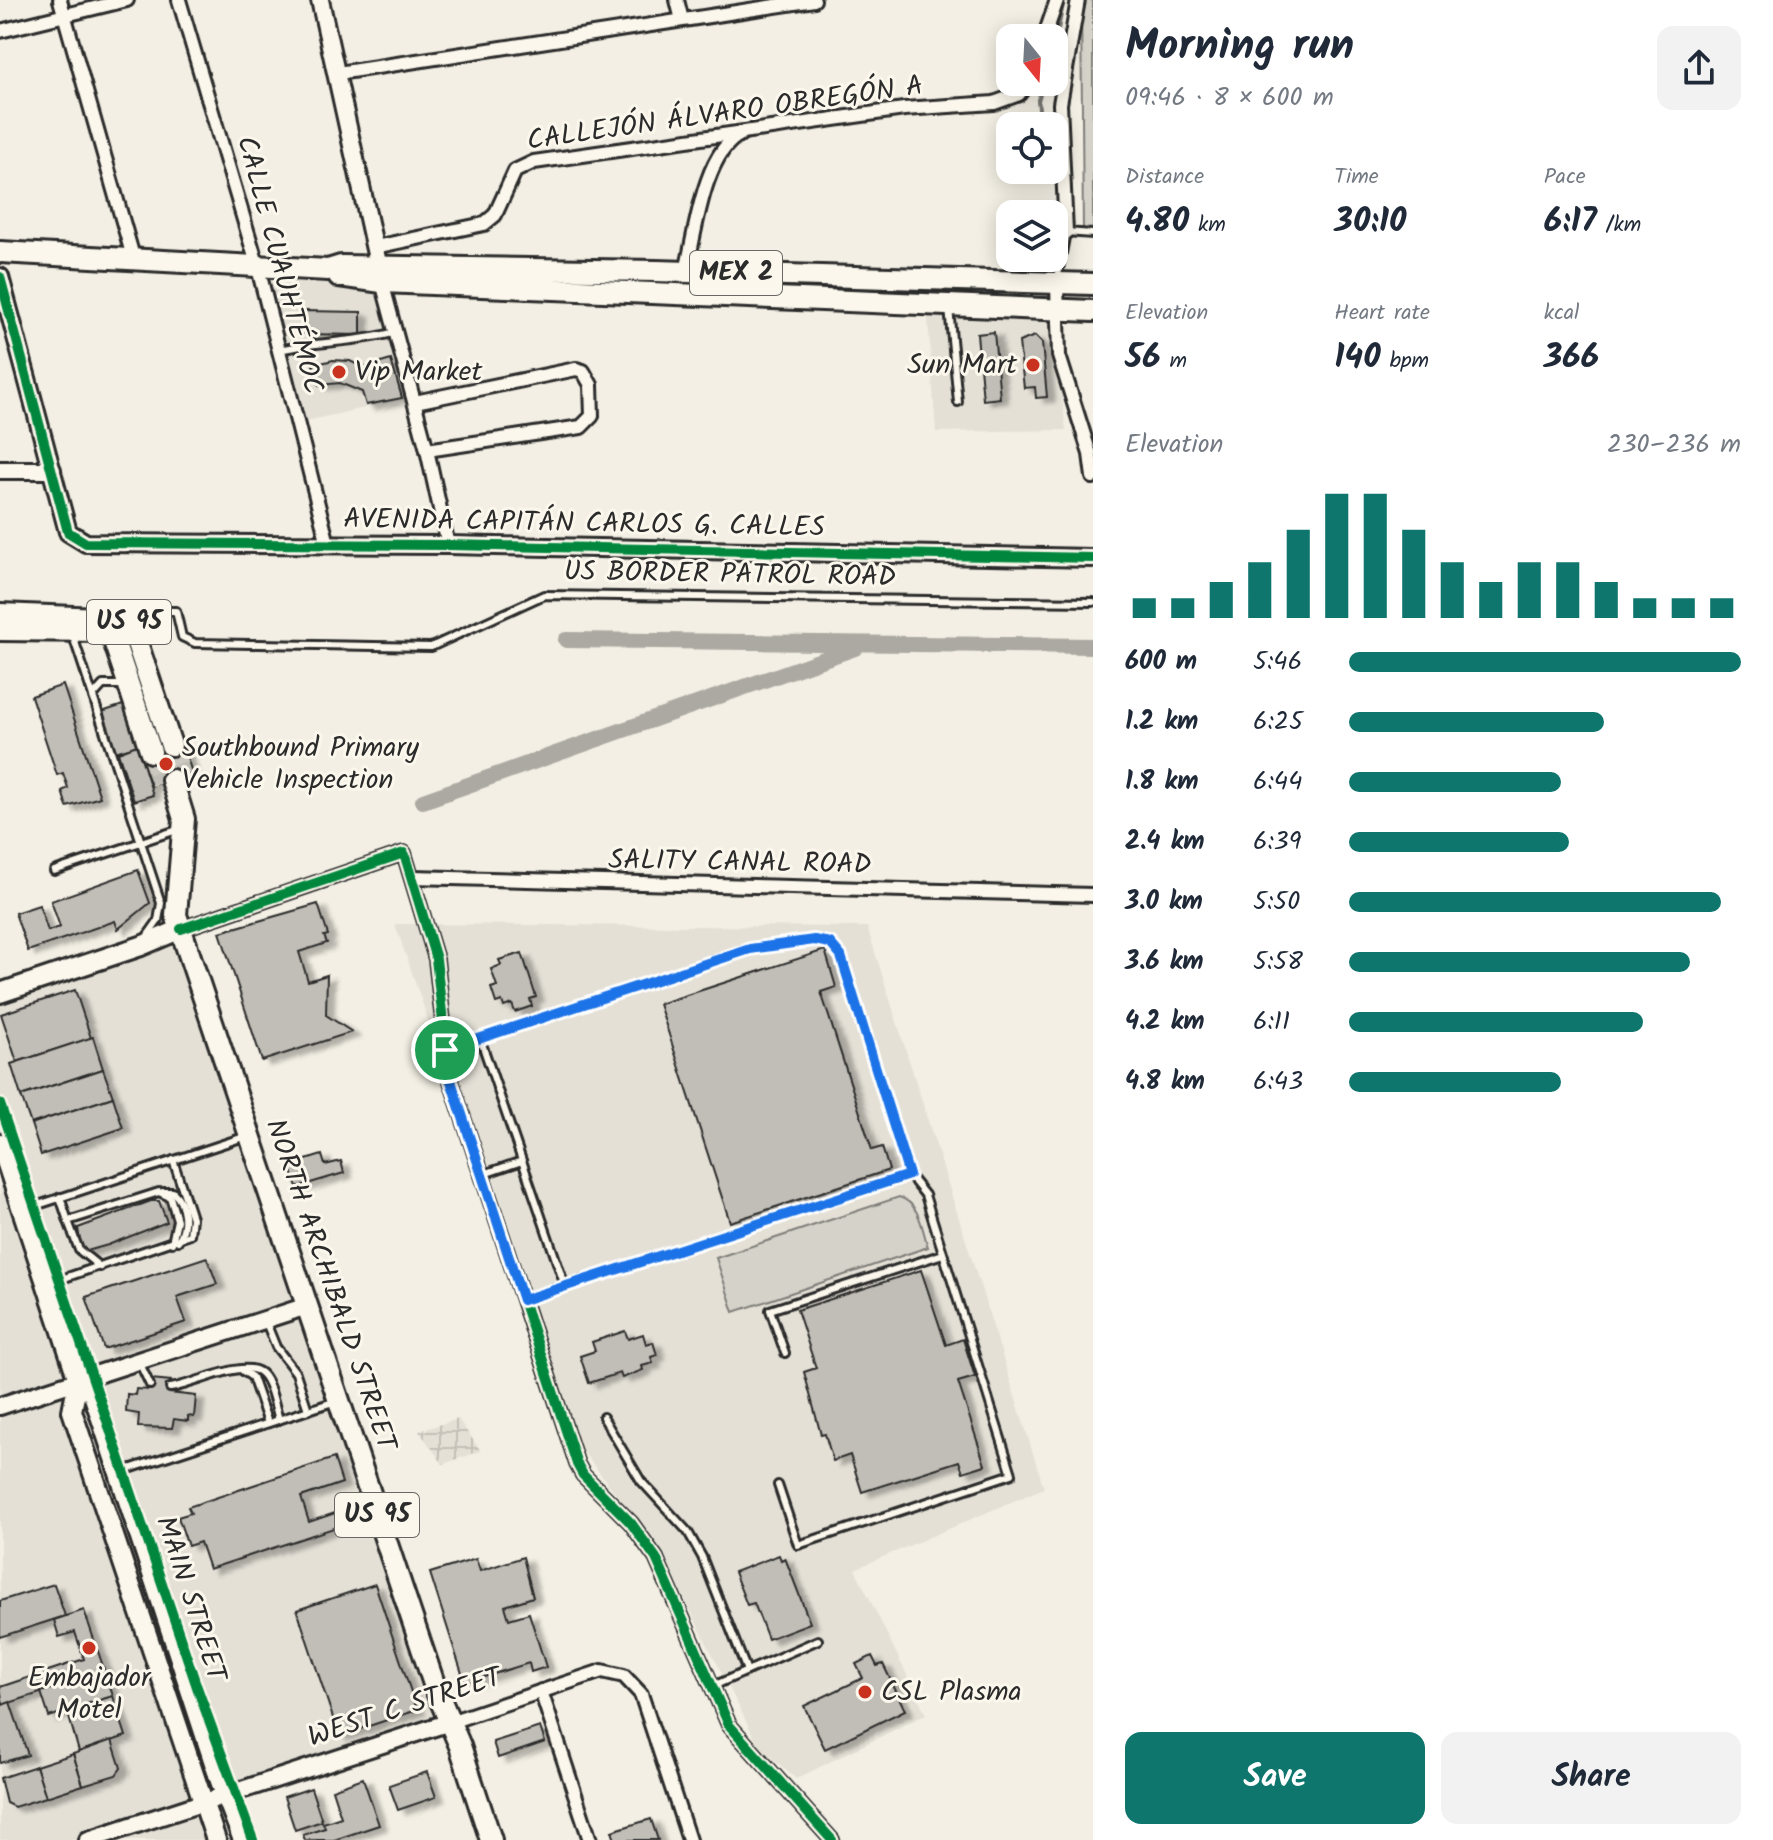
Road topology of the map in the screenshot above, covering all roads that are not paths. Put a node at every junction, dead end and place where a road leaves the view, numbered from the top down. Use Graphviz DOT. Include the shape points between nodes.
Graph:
graph roads {
  1 [pos="60,0"];
  2 [pos="127,0"];
  3 [pos="179,0"];
  4 [pos="320,0"];
  5 [pos="677,0"];
  6 [pos="811,0"];
  7 [pos="1057,0"];
  8 [pos="1078,0"];
  9 [pos="64,15"];
  10 [pos="682,20"];
  11 [pos="1049,24"];
  12 [pos="0,31"];
  13 [pos="338,73"];
  14 [pos="1013,96"];
  15 [pos="750,129"];
  16 [pos="1064,200"];
  17 [pos="1068,232"];
  18 [pos="1093,234"];
  19 [pos="0,252"];
  20 [pos="133,257"];
  21 [pos="257,264"];
  22 [pos="379,265"];
  23 [pos="686,272"];
  24 [pos="1059,272"];
  25 [pos="0,277"];
  26 [pos="1057,283"];
  27 [pos="1093,284"];
  28 [pos="949,304"];
  29 [pos="1056,309"];
  30 [pos="1093,311"];
  31 [pos="396,332"];
  32 [pos="279,350"];
  33 [pos="415,402"];
  34 [pos="958,402"];
  35 [pos="427,450"];
  36 [pos="0,470"];
  37 [pos="52,470"];
  38 [pos="1093,477"];
  39 [pos="328,544"];
  40 [pos="448,545"];
  41 [pos="1093,558"];
  42 [pos="1093,602"];
  43 [pos="160,611"];
  44 [pos="0,614"];
  45 [pos="0,622"];
  46 [pos="69,623"];
  47 [pos="0,630"];
  48 [pos="93,696"];
  49 [pos="144,696"];
  50 [pos="161,748"];
  51 [pos="172,780"];
  52 [pos="182,828"];
  53 [pos="141,842"];
  54 [pos="54,871"];
  55 [pos="412,877"];
  56 [pos="1093,895"];
  57 [pos="179,920"];
  58 [pos="148,935"];
  59 [pos="0,983"];
  60 [pos="0,993"];
  61 [pos="480,1038"];
  62 [pos="445,1050"];
  63 [pos="250,1135"];
  64 [pos="0,1143"];
  65 [pos="173,1160"];
  66 [pos="522,1161"];
  67 [pos="481,1175"];
  68 [pos="909,1175"];
  69 [pos="60,1197"];
  70 [pos="22,1210"];
  71 [pos="68,1221"];
  72 [pos="175,1242"];
  73 [pos="943,1254"];
  74 [pos="100,1267"];
  75 [pos="47,1284"];
  76 [pos="565,1286"];
  77 [pos="523,1300"];
  78 [pos="307,1306"];
  79 [pos="265,1320"];
  80 [pos="785,1353"];
  81 [pos="138,1361"];
  82 [pos="239,1369"];
  83 [pos="78,1380"];
  84 [pos="150,1385"];
  85 [pos="170,1388"];
  86 [pos="339,1400"];
  87 [pos="0,1406"];
  88 [pos="308,1410"];
  89 [pos="603,1417"];
  90 [pos="279,1420"];
  91 [pos="268,1423"];
  92 [pos="119,1471"];
  93 [pos="778,1485"];
  94 [pos="818,1640"];
  95 [pos="747,1671"];
  96 [pos="710,1687"];
  97 [pos="541,1691"];
  98 [pos="450,1722"];
  99 [pos="213,1799"];
  100 [pos="88,1840"];
  101 [pos="216,1840"];
  102 [pos="243,1840"];
  103 [pos="491,1840"];
  104 [pos="590,1840"];
  105 [pos="689,1840"];
  106 [pos="832,1840"];
  1 -- 9 [label="street"];
  2 -- 9 [label="street"];
  3 -- 21 [label="street, CALLE CUAUHTÉMOC"];
  4 -- 13 [label="street"];
  5 -- 10 [label="street"];
  6 -- 10 [label="street"];
  7 -- 11 [label="street"];
  8 -- 16 [label="street" via="1060,104"];
  9 -- 12 [label="street"];
  9 -- 20 [label="street"];
  10 -- 13 [label="street"];
  13 -- 22 [label="street"];
  14 -- 15 [label="street, CALLEJÓN ÁLVARO OBREGÓN A" via="994,103"];
  15 -- 22 [label="street, CALLEJÓN ÁLVARO OBREGÓN A" via="534,162 515,171 495,215 484,224"];
  15 -- 23 [label="street" via="732,138 717,157"];
  17 -- 18 [label="lane"];
  19 -- 20 [label="highway, MEX 2"];
  20 -- 21 [label="highway, MEX 2"];
  21 -- 22 [label="highway, MEX 2" via="328,270"];
  21 -- 32 [label="street, CALLE CUAUHTÉMOC"];
  22 -- 23 [label="highway, MEX 2"];
  22 -- 28 [label="highway, MEX 2"];
  22 -- 31 [label="street"];
  23 -- 26 [label="highway, MEX 2"];
  24 -- 26 [label="lane"];
  25 -- 37 [label="street"];
  26 -- 27 [label="highway, MEX 2"];
  26 -- 29 [label="street"];
  28 -- 29 [label="highway, MEX 2"];
  28 -- 34 [label="lane"];
  29 -- 30 [label="highway, MEX 2"];
  29 -- 38 [label="street" via="1059,356"];
  31 -- 32 [label="lane" via="365,341 335,339"];
  31 -- 33 [label="street"];
  32 -- 39 [label="street, CALLE CUAUHTÉMOC"];
  33 -- 35 [label="street"];
  33 -- 35 [label="street" via="576,369 591,385 592,416 581,427"];
  35 -- 40 [label="street"];
  36 -- 37 [label="street"];
  37 -- 39 [label="street, AVENIDA CAPITÁN CARLOS G. CALLES" via="68,532 86,543"];
  39 -- 40 [label="street, AVENIDA CAPITÁN CARLOS G. CALLES"];
  40 -- 41 [label="street, AVENIDA CAPITÁN CARLOS G. CALLES"];
  42 -- 43 [label="lane, US BORDER PATROL ROAD" via="544,595 431,647 195,643 182,637 176,611"];
  44 -- 46 [label="highway, US 95"];
  45 -- 46 [label="highway, US 95"];
  46 -- 47 [label="highway, US 95"];
  46 -- 48 [label="lane"];
  46 -- 49 [label="highway, US 95" via="118,626"];
  48 -- 49 [label="lane" via="110,683"];
  48 -- 53 [label="lane"];
  49 -- 50 [label="highway, US 95"];
  51 -- 52 [label="highway, US 95"];
  52 -- 53 [label="lane"];
  52 -- 57 [label="highway, US 95"];
  53 -- 54 [label="lane"];
  53 -- 58 [label="lane" via="161,903"];
  55 -- 56 [label="street, SALITY CANAL ROAD"];
  55 -- 57 [label="street" via="404,853"];
  55 -- 62 [label="street" via="436,959"];
  57 -- 58 [label="main road"];
  57 -- 60 [label="main road" via="141,946"];
  57 -- 63 [label="highway, NORTH ARCHIBALD STREET / US 95"];
  58 -- 59 [label="main road"];
  61 -- 62 [label="lane"];
  61 -- 66 [label="lane"];
  61 -- 68 [label="lane" via="750,949 814,940 830,943 841,956"];
  62 -- 67 [label="street"];
  63 -- 65 [label="lane"];
  63 -- 78 [label="highway, NORTH ARCHIBALD STREET / US 95"];
  64 -- 70 [label="main road, MAIN STREET"];
  65 -- 69 [label="lane"];
  65 -- 72 [label="lane" via="192,1218 190,1235"];
  66 -- 67 [label="lane"];
  66 -- 76 [label="lane"];
  67 -- 77 [label="street"];
  68 -- 73 [label="lane" via="925,1195"];
  68 -- 76 [label="lane"];
  69 -- 70 [label="lane"];
  69 -- 71 [label="lane"];
  70 -- 75 [label="main road, MAIN STREET"];
  71 -- 72 [label="lane" via="159,1192 170,1197 177,1220"];
  71 -- 74 [label="lane" via="79,1250"];
  72 -- 74 [label="lane"];
  73 -- 80 [label="lane" via="770,1310"];
  73 -- 93 [label="lane" via="1012,1474 798,1545"];
  74 -- 75 [label="lane"];
  75 -- 83 [label="main road, MAIN STREET"];
  76 -- 77 [label="lane"];
  77 -- 96 [label="street" via="577,1464 656,1558"];
  78 -- 79 [label="street"];
  78 -- 86 [label="highway, NORTH ARCHIBALD STREET / US 95"];
  79 -- 81 [label="street"];
  79 -- 88 [label="lane" via="276,1347 296,1373"];
  81 -- 83 [label="street"];
  81 -- 84 [label="lane"];
  82 -- 85 [label="lane"];
  82 -- 90 [label="lane" via="255,1369 264,1376"];
  82 -- 91 [label="lane" via="252,1377"];
  83 -- 87 [label="street"];
  83 -- 92 [label="main road, MAIN STREET" via="93,1394"];
  83 -- 99 [label="main road, MAIN STREET" via="72,1411"];
  86 -- 88 [label="lane"];
  86 -- 98 [label="highway, NORTH ARCHIBALD STREET / US 95"];
  88 -- 90 [label="lane"];
  89 -- 95 [label="lane" via="641,1481 688,1532"];
  90 -- 91 [label="lane"];
  91 -- 92 [label="lane"];
  92 -- 99 [label="main road, MAIN STREET"];
  94 -- 95 [label="lane"];
  95 -- 96 [label="lane"];
  96 -- 106 [label="street" via="742,1743"];
  97 -- 98 [label="street, WEST C STREET"];
  97 -- 104 [label="street"];
  97 -- 105 [label="street, WEST C STREET" via="602,1671 633,1681"];
  98 -- 99 [label="street, WEST C STREET"];
  98 -- 103 [label="highway, NORTH ARCHIBALD STREET / US 95"];
  99 -- 100 [label="street, WEST C STREET"];
  99 -- 101 [label="main road, MAIN STREET"];
  99 -- 102 [label="main road, MAIN STREET"];
}
